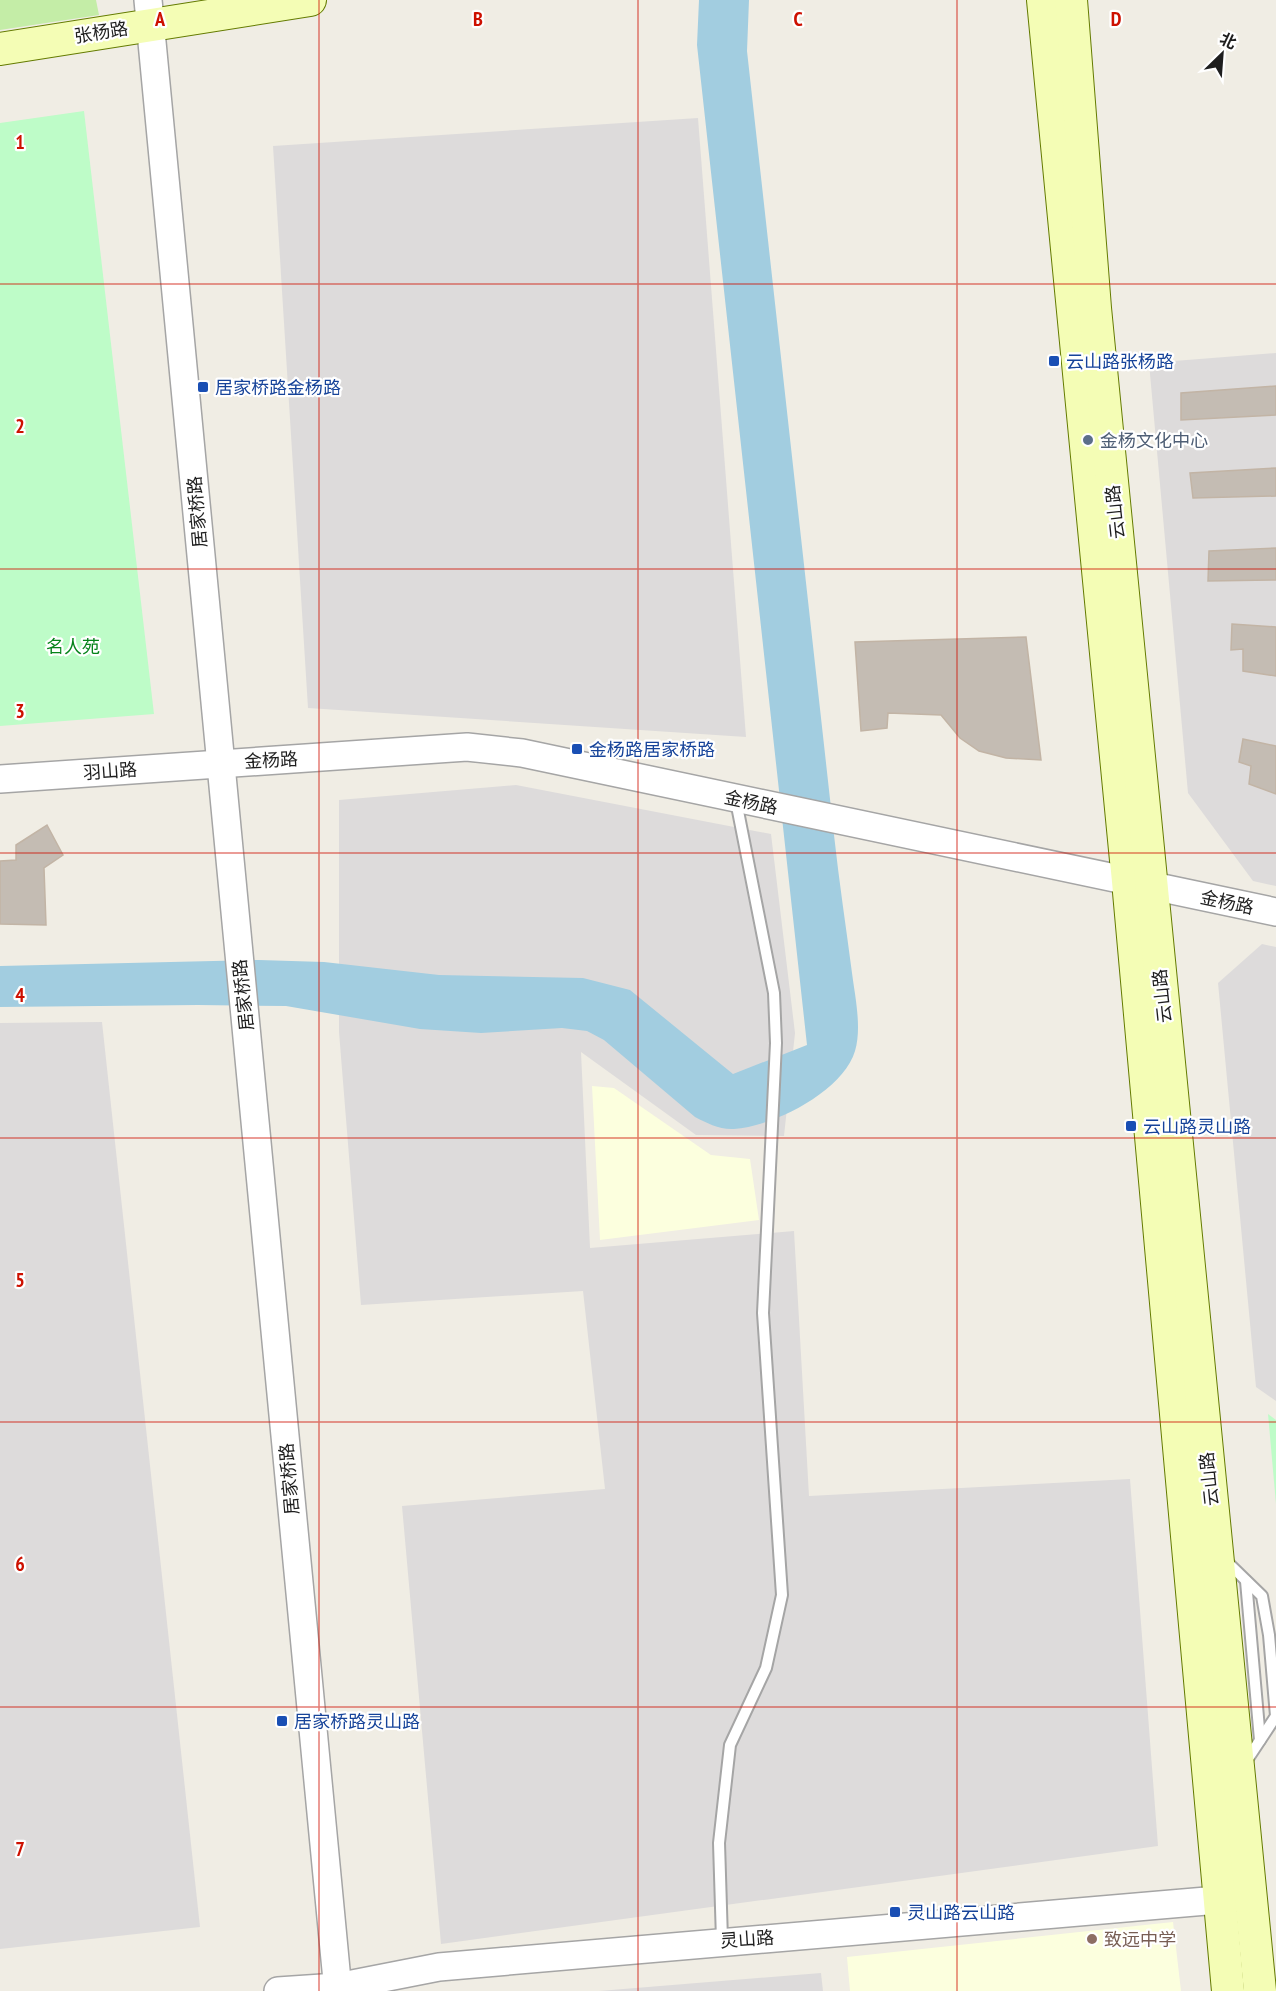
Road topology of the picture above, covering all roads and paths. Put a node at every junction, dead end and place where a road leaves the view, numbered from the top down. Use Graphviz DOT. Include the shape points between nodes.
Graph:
graph roads {
  1 [pos="310,0"];
  2 [pos="1043,0"];
  3 [pos="1071,0"];
  4 [pos="150,12"];
  5 [pos="0,49"];
  6 [pos="220,763"];
  7 [pos="0,779"];
  8 [pos="747,801"];
  9 [pos="1139,883"];
  10 [pos="1276,912"];
  11 [pos="1216,1551"];
  12 [pos="1246,1581"];
  13 [pos="1260,1740"];
  14 [pos="1238,1773"];
  15 [pos="1218,1900"];
  16 [pos="722,1940"];
  17 [pos="338,1989"];
  18 [pos="278,1991"];
  19 [pos="1228,1991"];
  20 [pos="1260,1991"];
  1 -- 4 [label="main road, 张杨路"];
  2 -- 9 [label="main road, 云山路"];
  3 -- 9 [label="main road, 云山路"];
  4 -- 5 [label="main road, 张杨路"];
  4 -- 6 [label="street, 居家桥路"];
  6 -- 7 [label="street, 羽山路"];
  6 -- 8 [label="street, 金杨路" via="467,747 522,753"];
  6 -- 17 [label="street, 居家桥路"];
  8 -- 9 [label="street, 金杨路"];
  8 -- 16 [label="lane" via="774,993 776,1042 763,1313 782,1594 765,1668 730,1744 719,1843"];
  9 -- 10 [label="street, 金杨路"];
  9 -- 11 [label="main road, 云山路"];
  9 -- 15 [label="main road, 云山路"];
  11 -- 12 [label="lane"];
  11 -- 14 [label="main road, 云山路"];
  12 -- 13 [label="lane"];
  12 -- 13 [label="lane" via="1262,1596 1272,1670 1276,1716"];
  13 -- 14 [label="lane"];
  14 -- 20 [label="main road, 云山路"];
  15 -- 16 [label="street, 灵山路" via="837,1934"];
  15 -- 19 [label="main road, 云山路"];
  16 -- 17 [label="street, 灵山路" via="440,1966"];
  17 -- 18 [label="street, 灵山路"];
}
